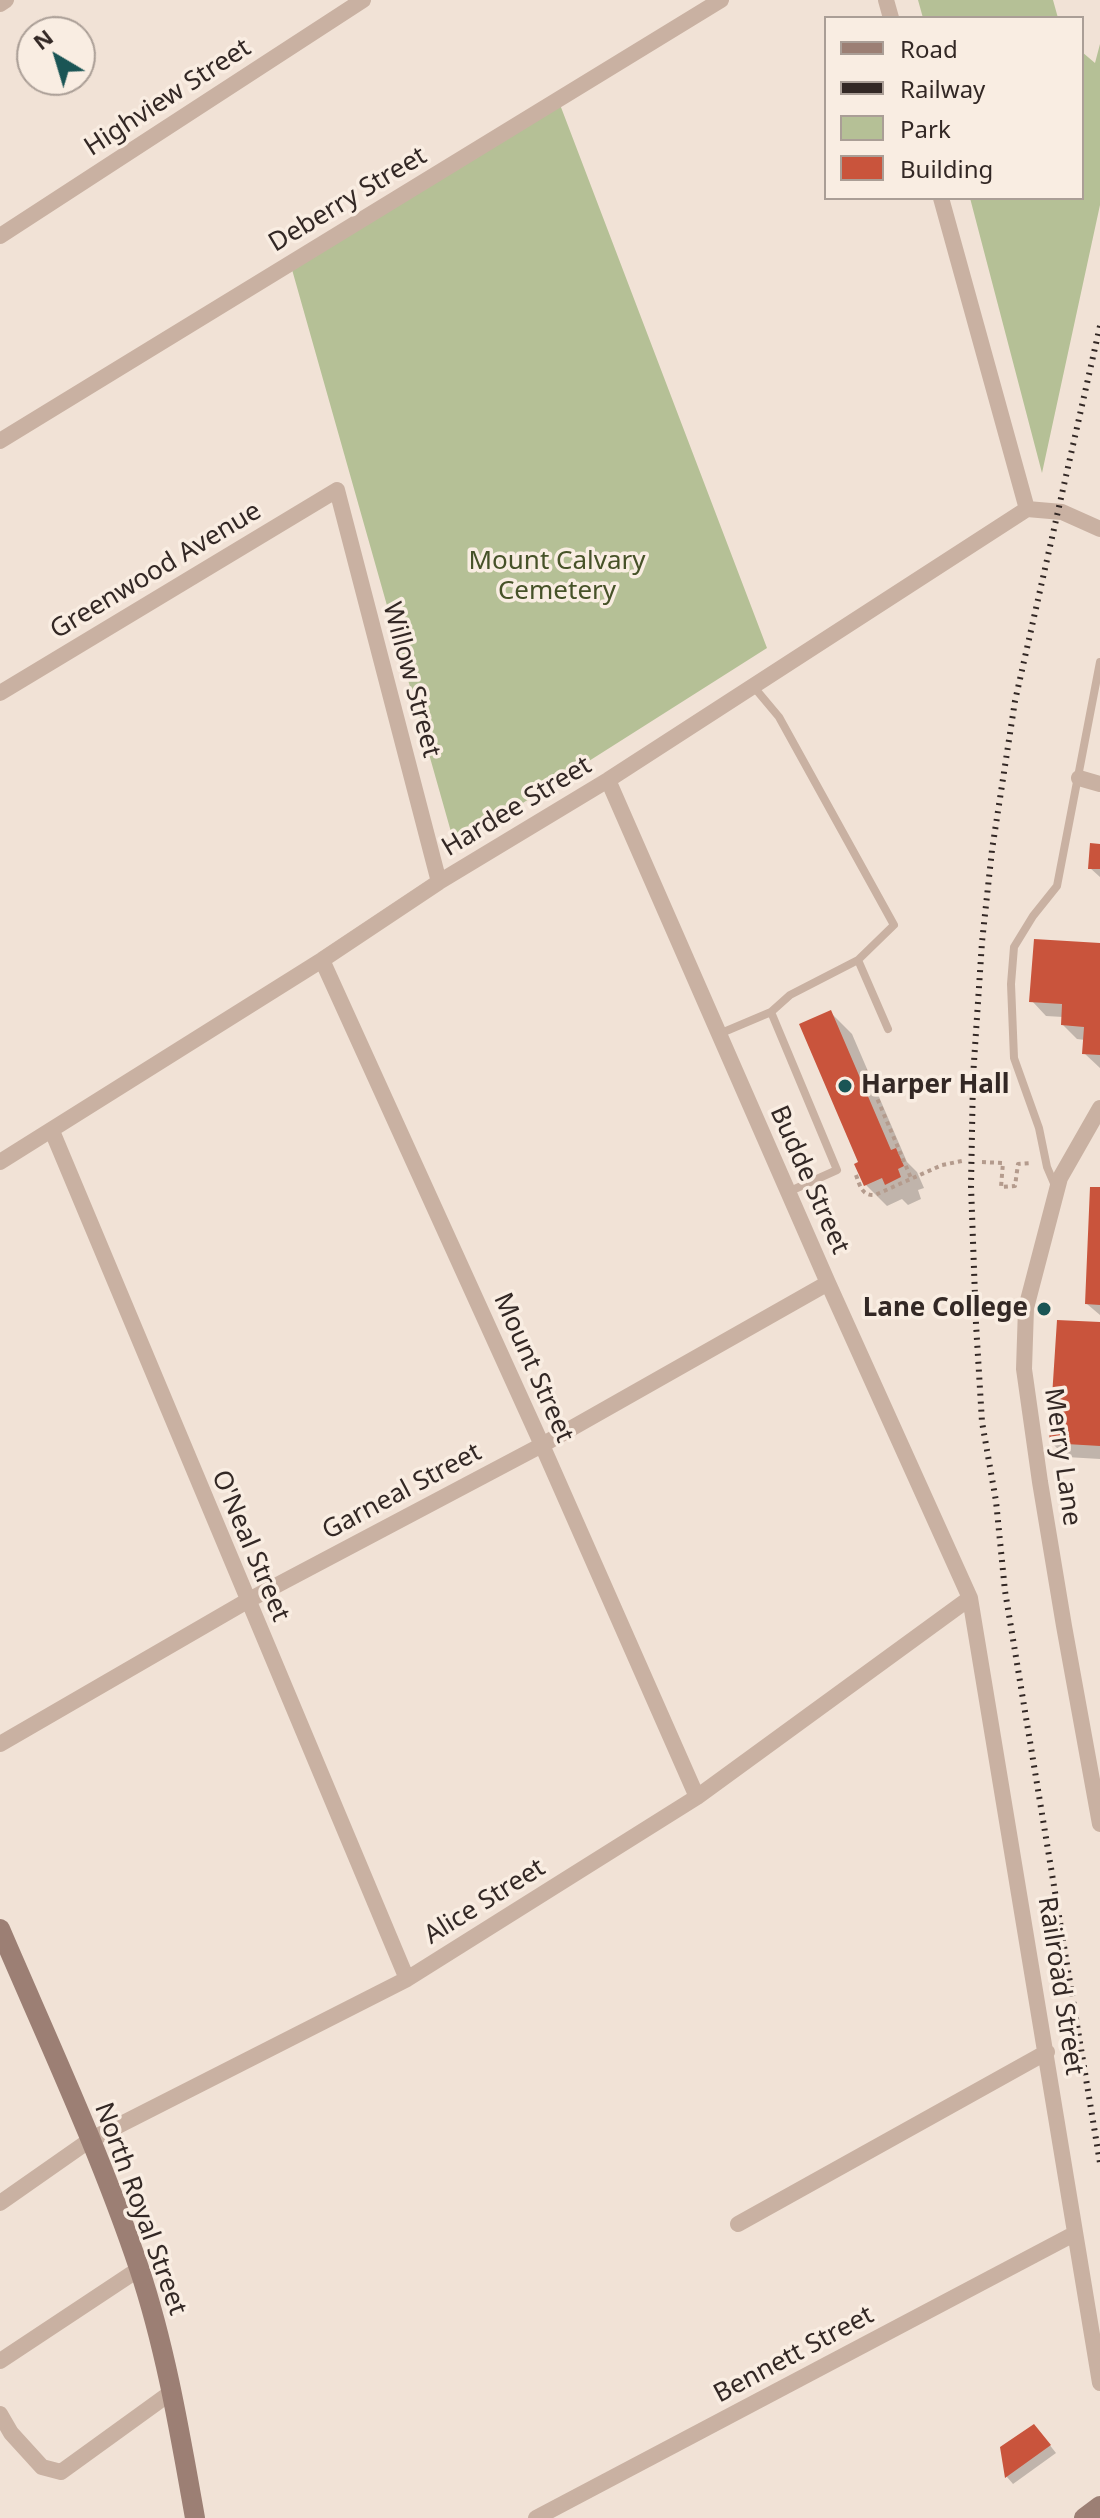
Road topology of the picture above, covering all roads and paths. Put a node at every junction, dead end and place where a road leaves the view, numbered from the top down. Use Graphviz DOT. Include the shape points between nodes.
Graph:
graph roads {
  1 [pos="6,0"];
  2 [pos="363,0"];
  3 [pos="721,0"];
  4 [pos="0,4"];
  5 [pos="942,200"];
  6 [pos="0,236"];
  7 [pos="0,441"];
  8 [pos="337,490"];
  9 [pos="1027,509"];
  10 [pos="1100,529"];
  11 [pos="1100,662"];
  12 [pos="753,686"];
  13 [pos="0,693"];
  14 [pos="1079,778"];
  15 [pos="608,780"];
  16 [pos="1100,784"];
  17 [pos="439,882"];
  18 [pos="322,960"];
  19 [pos="858,960"];
  20 [pos="771,1012"];
  21 [pos="888,1029"];
  22 [pos="719,1034"];
  23 [pos="865,1070"];
  24 [pos="1100,1108"];
  25 [pos="52,1131"];
  26 [pos="962,1161"];
  27 [pos="0,1162"];
  28 [pos="982,1162"];
  29 [pos="1020,1163"];
  30 [pos="856,1175"];
  31 [pos="911,1178"];
  32 [pos="1056,1190"];
  33 [pos="788,1192"];
  34 [pos="828,1283"];
  35 [pos="542,1445"];
  36 [pos="970,1598"];
  37 [pos="247,1601"];
  38 [pos="0,1744"];
  39 [pos="697,1797"];
  40 [pos="1100,1824"];
  41 [pos="0,1929"];
  42 [pos="407,1979"];
  43 [pos="1047,2052"];
  44 [pos="90,2140"];
  45 [pos="0,2203"];
  46 [pos="738,2224"];
  47 [pos="1074,2234"];
  48 [pos="139,2269"];
  49 [pos="0,2361"];
  50 [pos="1100,2383"];
  51 [pos="173,2391"];
  52 [pos="0,2414"];
  53 [pos="1100,2506"];
  54 [pos="195,2518"];
  55 [pos="536,2518"];
  56 [pos="1084,2518"];
  1 -- 4 [label="street"];
  2 -- 6 [label="street, Highview Street"];
  3 -- 7 [label="street, Deberry Street"];
  5 -- 9 [label="street"];
  8 -- 13 [label="street, Greenwood Avenue"];
  8 -- 17 [label="street, Willow Street"];
  9 -- 10 [label="street" via="1062,512"];
  9 -- 12 [label="street, Hardee Street"];
  11 -- 14 [label="lane"];
  12 -- 15 [label="street, Hardee Street"];
  12 -- 19 [label="lane" via="779,717 894,925"];
  14 -- 16 [label="street"];
  14 -- 32 [label="lane" via="1057,886 1014,947 1011,984 1014,1058"];
  15 -- 17 [label="street, Hardee Street"];
  15 -- 22 [label="street, Budde Street"];
  17 -- 18 [label="street, Hardee Street"];
  18 -- 25 [label="street, Hardee Street"];
  18 -- 35 [label="street, Mount Street"];
  19 -- 20 [label="lane" via="790,995"];
  19 -- 21 [label="lane"];
  20 -- 22 [label="lane"];
  20 -- 33 [label="lane" via="837,1170"];
  22 -- 33 [label="street, Budde Street"];
  23 -- 31 [label="path"];
  24 -- 32 [label="street, Merry Lane"];
  25 -- 27 [label="street, Hardee Street"];
  25 -- 37 [label="street, O'Neal Street"];
  26 -- 31 [label="path"];
  28 -- 29 [label="path" via="1003,1163 1001,1187 1015,1186"];
  30 -- 31 [label="path" via="868,1195"];
  32 -- 40 [label="street, Merry Lane" via="1026,1308 1024,1369"];
  33 -- 34 [label="street, Budde Street"];
  34 -- 35 [label="street, Garneal Street"];
  34 -- 36 [label="street, Budde Street"];
  35 -- 37 [label="street, Garneal Street"];
  35 -- 39 [label="street, Mount Street"];
  36 -- 39 [label="street, Alice Street"];
  36 -- 43 [label="street, Railroad Street"];
  37 -- 38 [label="street, Garneal Street"];
  37 -- 42 [label="street, O'Neal Street"];
  39 -- 42 [label="street, Alice Street"];
  41 -- 44 [label="main road, North Royal Street"];
  42 -- 44 [label="street, Alice Street"];
  43 -- 46 [label="street"];
  43 -- 47 [label="street, Railroad Street"];
  44 -- 45 [label="street, Alice Street"];
  44 -- 48 [label="main road, North Royal Street"];
  47 -- 50 [label="street, Railroad Street"];
  47 -- 55 [label="street, Bennett Street"];
  48 -- 49 [label="street"];
  48 -- 51 [label="main road, North Royal Street"];
  51 -- 52 [label="street" via="61,2472 42,2467"];
  51 -- 54 [label="main road, North Royal Street"];
  53 -- 56 [label="main road"];
}
